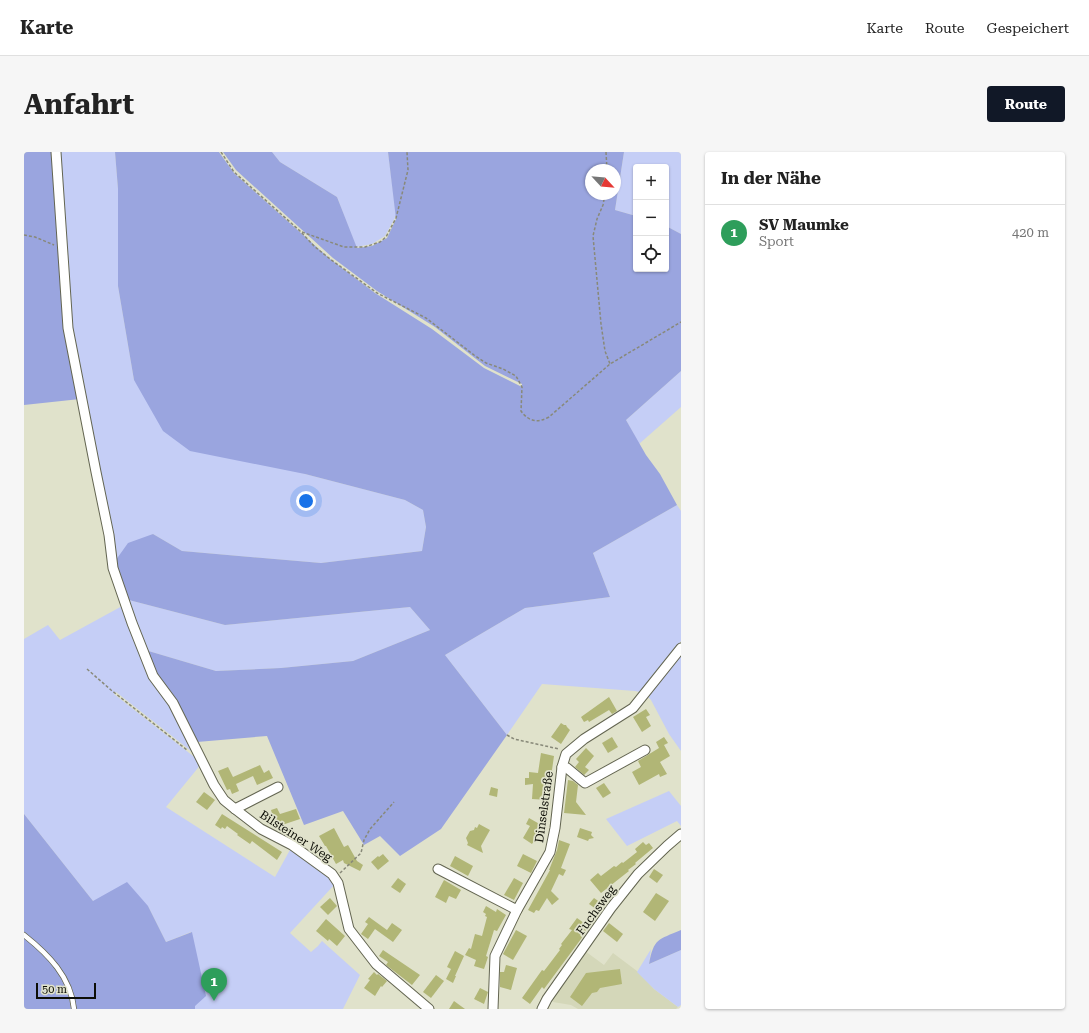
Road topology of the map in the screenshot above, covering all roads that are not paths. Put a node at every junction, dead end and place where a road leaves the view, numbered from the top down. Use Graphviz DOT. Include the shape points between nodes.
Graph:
graph roads {
  1 [pos="56,152"];
  2 [pos="681,648"];
  3 [pos="645,750"];
  4 [pos="562,767"];
  5 [pos="278,787"];
  6 [pos="234,810"];
  7 [pos="681,834"];
  8 [pos="438,869"];
  9 [pos="517,910"];
  10 [pos="24,935"];
  11 [pos="74,1009"];
  12 [pos="429,1009"];
  13 [pos="493,1009"];
  14 [pos="542,1009"];
  1 -- 6 [label="street, Bilsteiner Weg" via="68,328 109,535 113,568 153,676 173,703 214,786"];
  2 -- 4 [label="street, Dinselstraße" via="633,708 568,752"];
  3 -- 4 [label="street" via="585,783 567,768"];
  4 -- 9 [label="street, Dinselstraße" via="552,846"];
  5 -- 6 [label="street"];
  6 -- 12 [label="street, Bilsteiner Weg" via="261,829 298,849 335,878 349,929 376,964"];
  7 -- 14 [label="street, Fuchsweg" via="638,874"];
  8 -- 9 [label="street"];
  9 -- 13 [label="street, Dinselstraße" via="495,956"];
  10 -- 11 [label="lane" via="40,947 61,971 69,988"];
}
